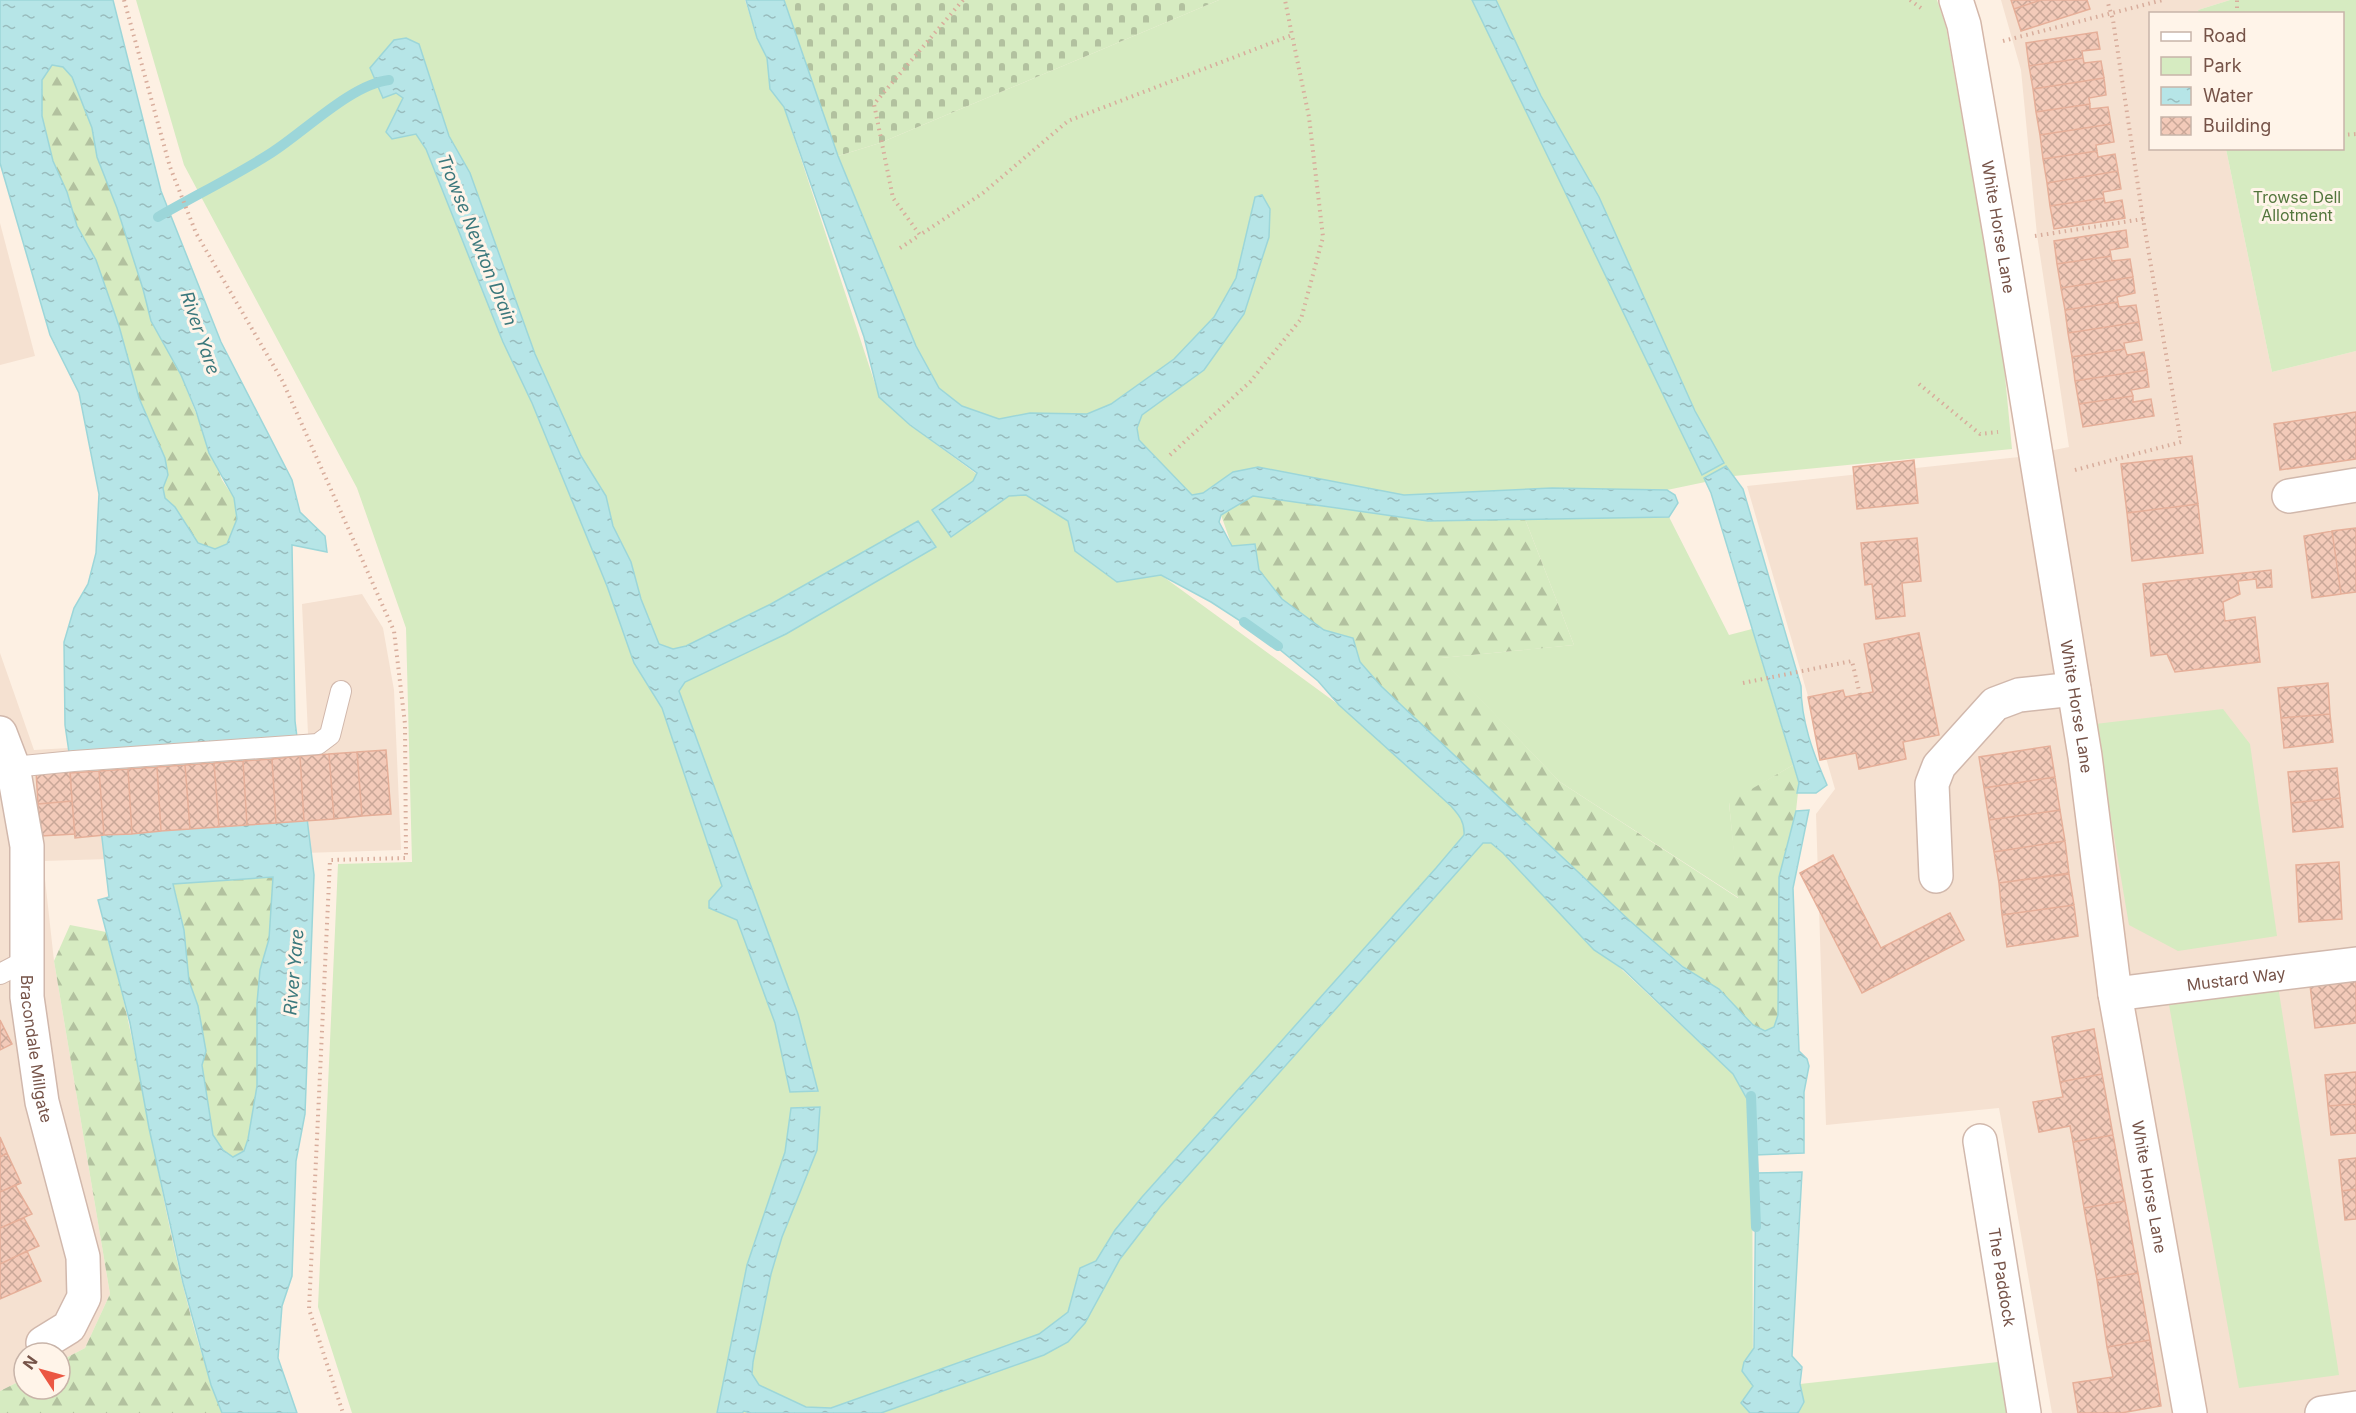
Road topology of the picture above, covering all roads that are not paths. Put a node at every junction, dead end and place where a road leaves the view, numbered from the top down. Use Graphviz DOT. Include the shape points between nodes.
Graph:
graph roads {
  1 [pos="1956,0"];
  2 [pos="2356,485"];
  3 [pos="2289,496"];
  4 [pos="2074,689"];
  5 [pos="341,691"];
  6 [pos="4,748"];
  7 [pos="1936,876"];
  8 [pos="2356,964"];
  9 [pos="13,967"];
  10 [pos="2115,994"];
  11 [pos="1980,1141"];
  12 [pos="46,1341"];
  13 [pos="2356,1408"];
  14 [pos="2024,1413"];
  15 [pos="2190,1413"];
  16 [pos="2322,1413"];
  1 -- 4 [label="street, White Horse Lane" via="1964,25 2001,240"];
  2 -- 3 [label="street"];
  4 -- 7 [label="street" via="2019,695 1995,704 1939,766 1932,784"];
  4 -- 10 [label="street, White Horse Lane"];
  5 -- 6 [label="lane" via="330,735 318,744 74,761"];
  6 -- 9 [label="street, Bracondale Millgate" via="27,846"];
  8 -- 10 [label="street, Mustard Way"];
  9 -- 12 [label="street, Bracondale Millgate" via="27,997 42,1102 83,1257 84,1297 69,1327"];
  10 -- 15 [label="street, White Horse Lane"];
  11 -- 14 [label="street, The Paddock"];
  13 -- 16 [label="street"];
}
